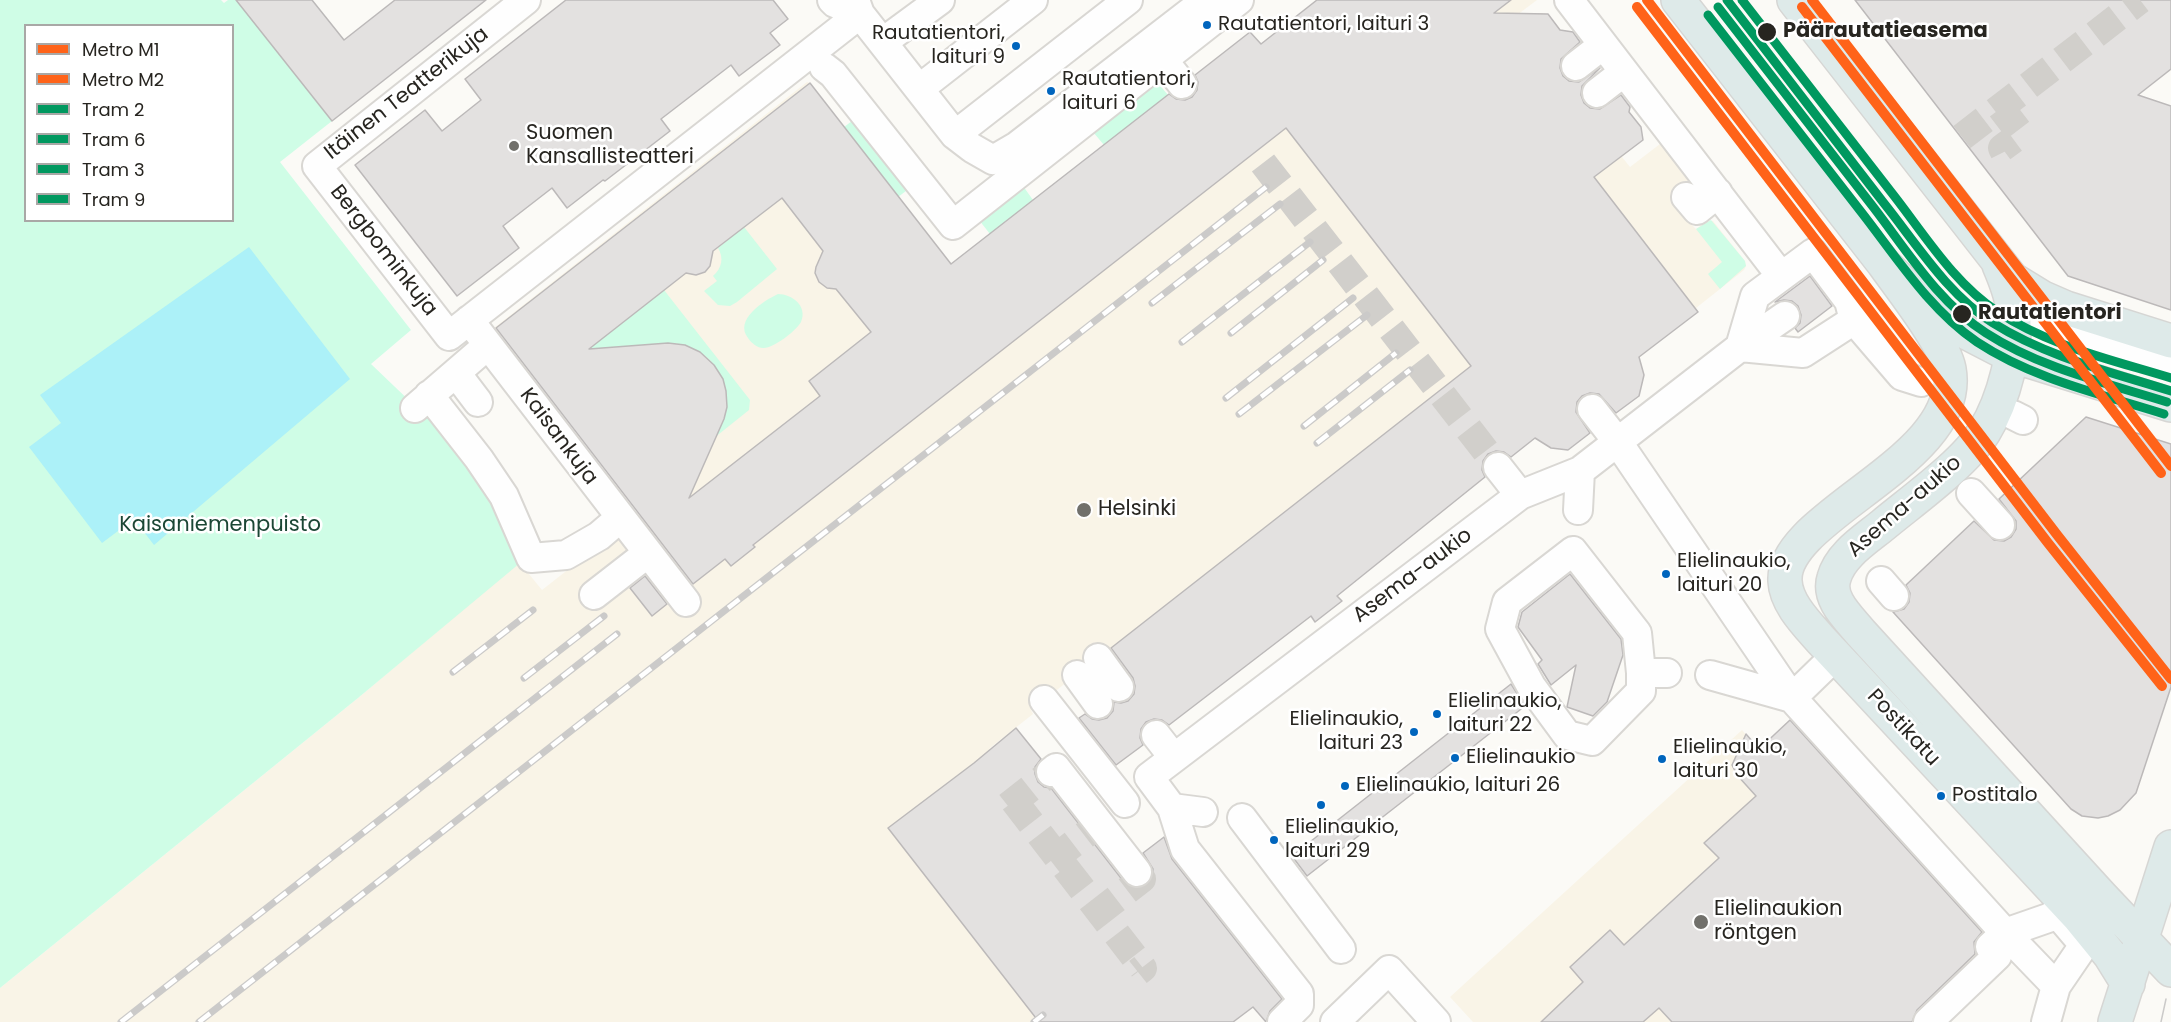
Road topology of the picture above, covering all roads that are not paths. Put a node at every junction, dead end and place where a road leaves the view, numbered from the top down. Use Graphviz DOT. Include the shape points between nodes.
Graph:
graph roads {
  1 [pos="526,0"];
  2 [pos="832,0"];
  3 [pos="940,0"];
  4 [pos="1034,0"];
  5 [pos="1128,0"];
  6 [pos="1239,0"];
  7 [pos="1569,0"];
  8 [pos="1678,0"];
  9 [pos="1794,0"];
  10 [pos="857,7"];
  11 [pos="1207,13"];
  12 [pos="883,42"];
  13 [pos="1603,45"];
  14 [pos="1179,52"];
  15 [pos="1576,66"];
  16 [pos="824,68"];
  17 [pos="1624,72"];
  18 [pos="1182,84"];
  19 [pos="919,89"];
  20 [pos="1597,93"];
  21 [pos="956,135"];
  22 [pos="316,166"];
  23 [pos="1884,264"];
  24 [pos="2006,272"];
  25 [pos="1781,276"];
  26 [pos="1785,316"];
  27 [pos="1854,320"];
  28 [pos="459,328"];
  29 [pos="2171,341"];
  30 [pos="488,345"];
  31 [pos="1740,347"];
  32 [pos="2010,355"];
  33 [pos="2171,364"];
  34 [pos="456,373"];
  35 [pos="1921,382"];
  36 [pos="478,402"];
  37 [pos="2171,405"];
  38 [pos="1592,409"];
  39 [pos="1617,441"];
  40 [pos="1498,467"];
  41 [pos="1580,471"];
  42 [pos="1971,493"];
  43 [pos="1520,495"];
  44 [pos="1578,510"];
  45 [pos="620,518"];
  46 [pos="2000,525"];
  47 [pos="637,568"];
  48 [pos="1785,574"];
  49 [pos="1833,579"];
  50 [pos="594,595"];
  51 [pos="686,602"];
  52 [pos="1826,665"];
  53 [pos="1087,666"];
  54 [pos="1654,673"];
  55 [pos="1710,675"];
  56 [pos="1109,695"];
  57 [pos="1792,698"];
  58 [pos="1044,700"];
  59 [pos="1156,735"];
  60 [pos="1174,758"];
  61 [pos="1051,772"];
  62 [pos="1153,782"];
  63 [pos="1125,803"];
  64 [pos="1172,808"];
  65 [pos="1203,812"];
  66 [pos="1242,818"];
  67 [pos="1097,826"];
  68 [pos="2171,847"];
  69 [pos="1137,872"];
  70 [pos="2143,940"];
  71 [pos="2014,942"];
  72 [pos="1341,949"];
  73 [pos="2171,970"];
  74 [pos="1983,979"];
  75 [pos="2052,982"];
  76 [pos="2128,984"];
  77 [pos="1282,1022"];
  78 [pos="1335,1022"];
  79 [pos="1436,1022"];
  80 [pos="1928,1022"];
  81 [pos="1946,1022"];
  82 [pos="2030,1022"];
  83 [pos="2046,1022"];
  84 [pos="2115,1022"];
  1 -- 22 [label="street, Itäinen Teatterikuja"];
  2 -- 10 [label="street"];
  3 -- 12 [label="street"];
  4 -- 19 [label="street"];
  5 -- 21 [label="street"];
  6 -- 11 [label="street"];
  7 -- 13 [label="street"];
  8 -- 23 [label="main road"];
  9 -- 24 [label="main road"];
  10 -- 12 [label="street"];
  10 -- 28 [label="street"];
  11 -- 14 [label="street"];
  11 -- 21 [label="street" via="993,160"];
  12 -- 19 [label="street"];
  13 -- 15 [label="street"];
  13 -- 17 [label="street"];
  14 -- 16 [label="street" via="1054,152 953,225 833,74"];
  14 -- 18 [label="street"];
  17 -- 20 [label="street"];
  17 -- 25 [label="street" via="1698,206"];
  19 -- 21 [label="street"];
  22 -- 28 [label="street, Bergbominkuja"];
  23 -- 32 [label="main road" via="1934,313"];
  23 -- 48 [label="main road, Asema-aukio" via="1940,346 1949,370 1949,392 1937,421 1911,451 1814,530 1790,559"];
  24 -- 29 [label="main road" via="2043,298 2066,308"];
  24 -- 32 [label="main road, Asema-aukio" via="2013,307"];
  24 -- 33 [label="street" via="2040,316 2060,329"];
  25 -- 27 [label="street" via="1815,251 1849,301"];
  25 -- 31 [label="street" via="1755,296"];
  26 -- 31 [label="street, Asema-aukio"];
  27 -- 31 [label="street" via="1803,353"];
  27 -- 35 [label="street" via="1902,376"];
  28 -- 30 [label="street, Kaisankuja"];
  30 -- 34 [label="street"];
  30 -- 45 [label="street, Kaisankuja"];
  31 -- 39 [label="street, Asema-aukio"];
  32 -- 37 [label="main road"];
  32 -- 49 [label="main road, Asema-aukio" via="2007,378 1984,432 1939,479 1852,552"];
  34 -- 36 [label="street"];
  34 -- 45 [label="street" via="422,402 479,459 504,496 531,558 566,555"];
  38 -- 39 [label="street"];
  39 -- 41 [label="street, Asema-aukio"];
  39 -- 57 [label="street"];
  40 -- 43 [label="street"];
  41 -- 43 [label="street, Asema-aukio"];
  41 -- 44 [label="street"];
  42 -- 46 [label="street"];
  43 -- 60 [label="street, Asema-aukio" via="1340,616"];
  45 -- 47 [label="street, Kaisankuja"];
  47 -- 50 [label="street"];
  47 -- 51 [label="street, Kaisankuja"];
  48 -- 76 [label="main road, Postikatu" via="1790,598 1807,624 2079,917"];
  49 -- 70 [label="main road, Postikatu" via="1837,602 1861,633"];
  52 -- 57 [label="street"];
  53 -- 56 [label="street"];
  54 -- 54 [label="street" via="1592,741 1567,735 1531,686 1500,629 1507,602 1537,584 1573,551 1624,635 1637,633"];
  55 -- 57 [label="street"];
  57 -- 71 [label="street"];
  58 -- 63 [label="street"];
  59 -- 60 [label="street"];
  60 -- 62 [label="street, Asema-aukio" via="1149,777"];
  61 -- 67 [label="street" via="1056,768"];
  62 -- 63 [label="street"];
  62 -- 64 [label="street"];
  63 -- 67 [label="street"];
  64 -- 65 [label="street"];
  64 -- 77 [label="street" via="1185,849 1299,994 1299,1005"];
  66 -- 72 [label="street"];
  67 -- 69 [label="street"];
  68 -- 70 [label="main road"];
  70 -- 73 [label="main road, Postikatu"];
  70 -- 76 [label="main road"];
  71 -- 74 [label="street" via="1990,947 1998,956"];
  71 -- 75 [label="street"];
  71 -- 75 [label="street" via="2054,914 2084,945"];
  74 -- 80 [label="street"];
  74 -- 81 [label="street"];
  75 -- 82 [label="street"];
  75 -- 83 [label="street"];
  76 -- 84 [label="main road"];
  78 -- 79 [label="street" via="1389,970"];
}
